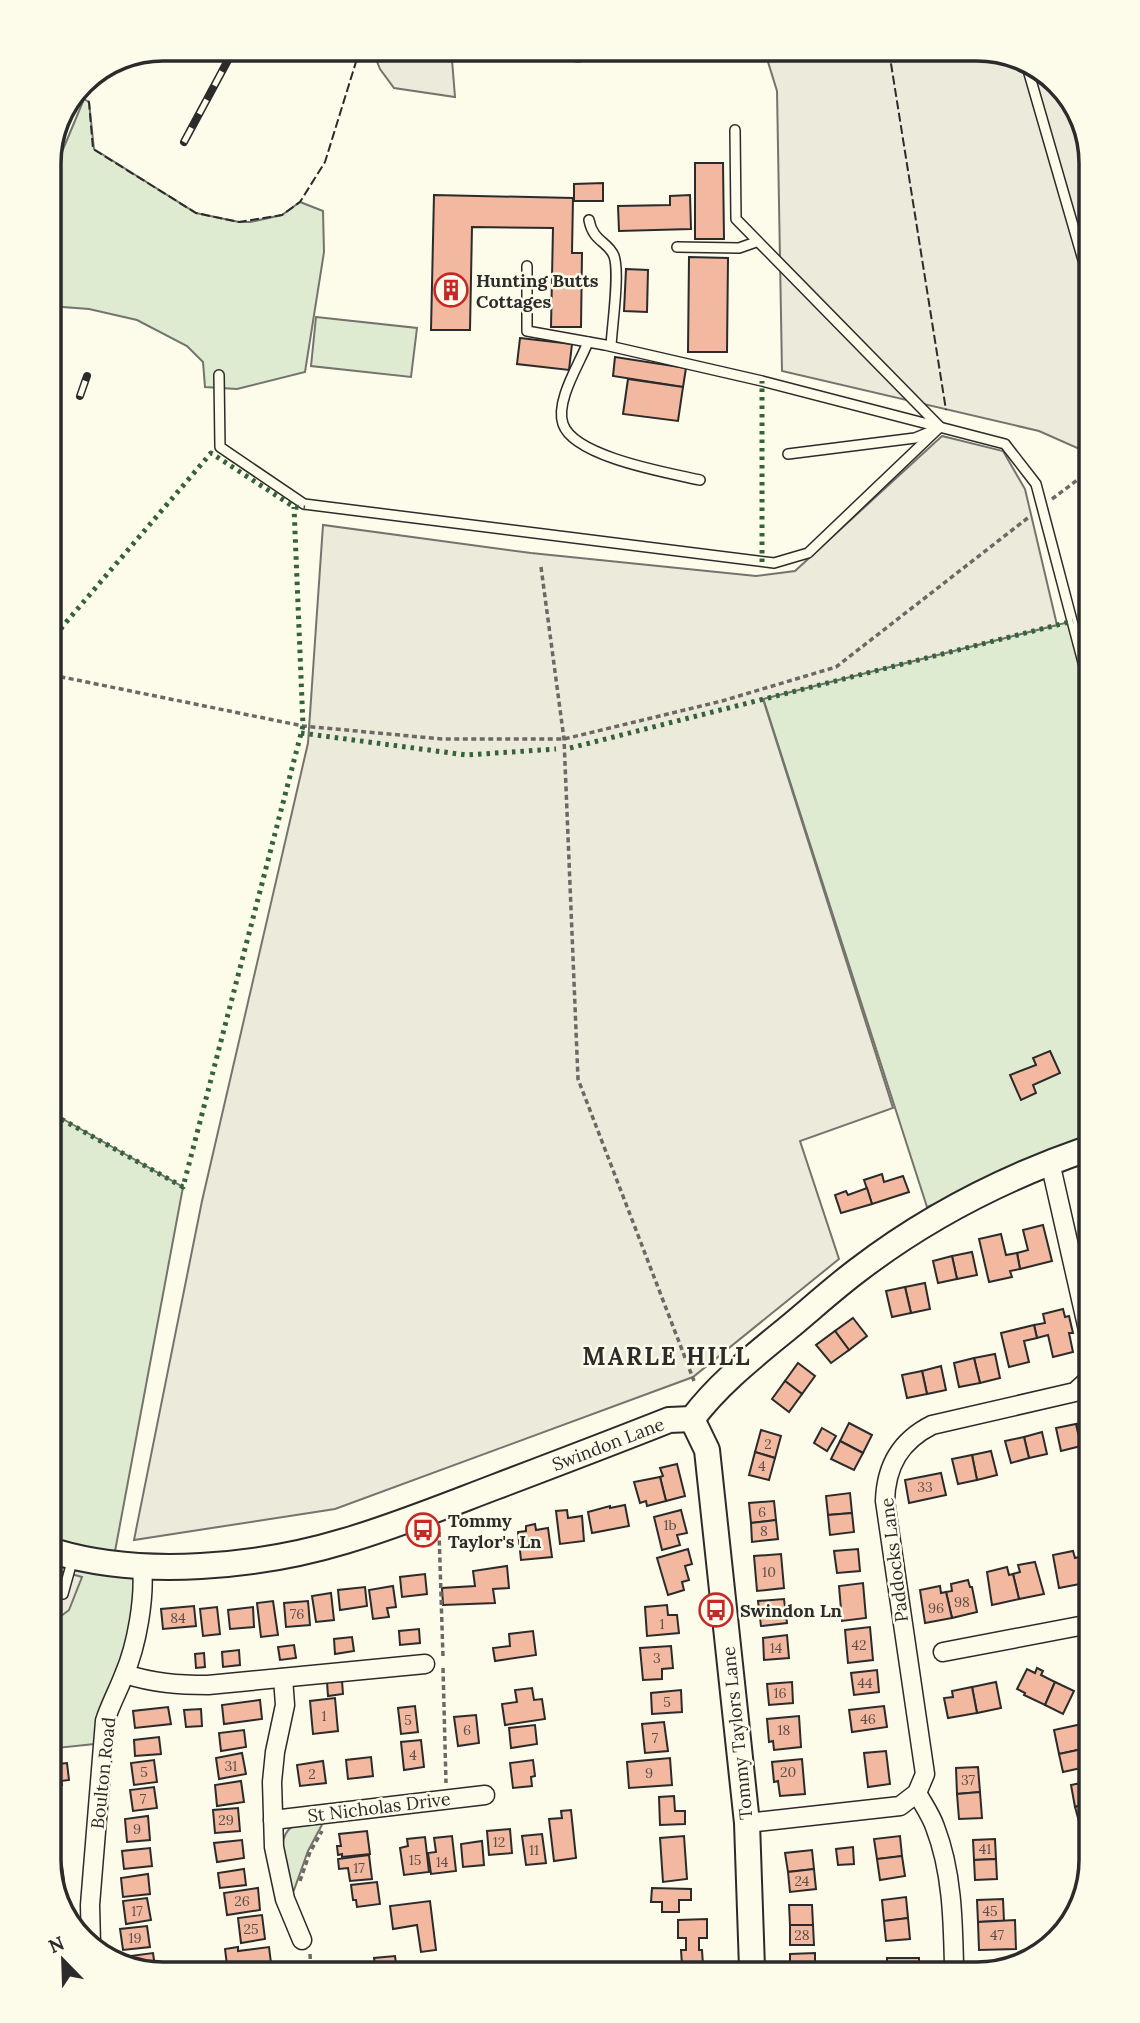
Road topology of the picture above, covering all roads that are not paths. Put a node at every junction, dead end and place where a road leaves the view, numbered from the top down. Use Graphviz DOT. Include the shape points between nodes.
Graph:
graph roads {
  1 [pos="1030,76"];
  2 [pos="735,130"];
  3 [pos="589,220"];
  4 [pos="757,242"];
  5 [pos="1079,246"];
  6 [pos="677,247"];
  7 [pos="527,266"];
  8 [pos="588,342"];
  9 [pos="611,346"];
  10 [pos="219,375"];
  11 [pos="940,427"];
  12 [pos="788,454"];
  13 [pos="701,480"];
  14 [pos="1079,647"];
  15 [pos="1079,1152"];
  16 [pos="1050,1162"];
  17 [pos="1079,1290"];
  18 [pos="1079,1388"];
  19 [pos="698,1412"];
  20 [pos="65,1554"];
  21 [pos="142,1566"];
  22 [pos="61,1594"];
  23 [pos="1079,1626"];
  24 [pos="943,1652"];
  25 [pos="425,1664"];
  26 [pos="125,1674"];
  27 [pos="283,1678"];
  28 [pos="917,1793"];
  29 [pos="485,1795"];
  30 [pos="272,1820"];
  31 [pos="747,1822"];
  32 [pos="91,1925"];
  33 [pos="302,1940"];
  34 [pos="752,1962"];
  35 [pos="954,1962"];
  1 -- 5 [label="lane"];
  2 -- 4 [label="lane" via="736,219"];
  3 -- 9 [label="lane" via="598,240 614,257"];
  4 -- 6 [label="lane" via="739,248"];
  4 -- 11 [label="lane"];
  7 -- 8 [label="lane" via="527,331"];
  8 -- 9 [label="lane"];
  8 -- 13 [label="lane" via="563,406 563,424 575,439 591,451"];
  9 -- 11 [label="lane"];
  10 -- 11 [label="lane" via="220,447 304,504 774,563 808,553"];
  11 -- 12 [label="lane" via="915,438"];
  11 -- 14 [label="lane" via="1005,444 1035,484"];
  15 -- 16 [label="street"];
  16 -- 17 [label="street"];
  16 -- 19 [label="street" via="981,1194 859,1269 727,1378"];
  18 -- 28 [label="street, Paddocks Lane" via="932,1425 901,1449 888,1473 885,1501 925,1774"];
  19 -- 21 [label="street, Swindon Lane" via="345,1541 229,1563"];
  19 -- 31 [label="street, Tommy Taylors Lane" via="707,1450"];
  20 -- 21 [label="street, Swindon Lane"];
  20 -- 22 [label="lane"];
  21 -- 26 [label="street, Boulton Road" via="141,1601"];
  23 -- 24 [label="street"];
  25 -- 27 [label="street"];
  26 -- 27 [label="street" via="176,1685"];
  26 -- 32 [label="street, Boulton Road" via="105,1721"];
  27 -- 30 [label="street" via="285,1706 275,1752"];
  28 -- 31 [label="street" via="900,1806"];
  28 -- 35 [label="street" via="935,1825 948,1874"];
  29 -- 30 [label="street, St Nicholas Drive"];
  30 -- 33 [label="street" via="278,1873"];
  31 -- 34 [label="street, Tommy Taylors Lane"];
}
